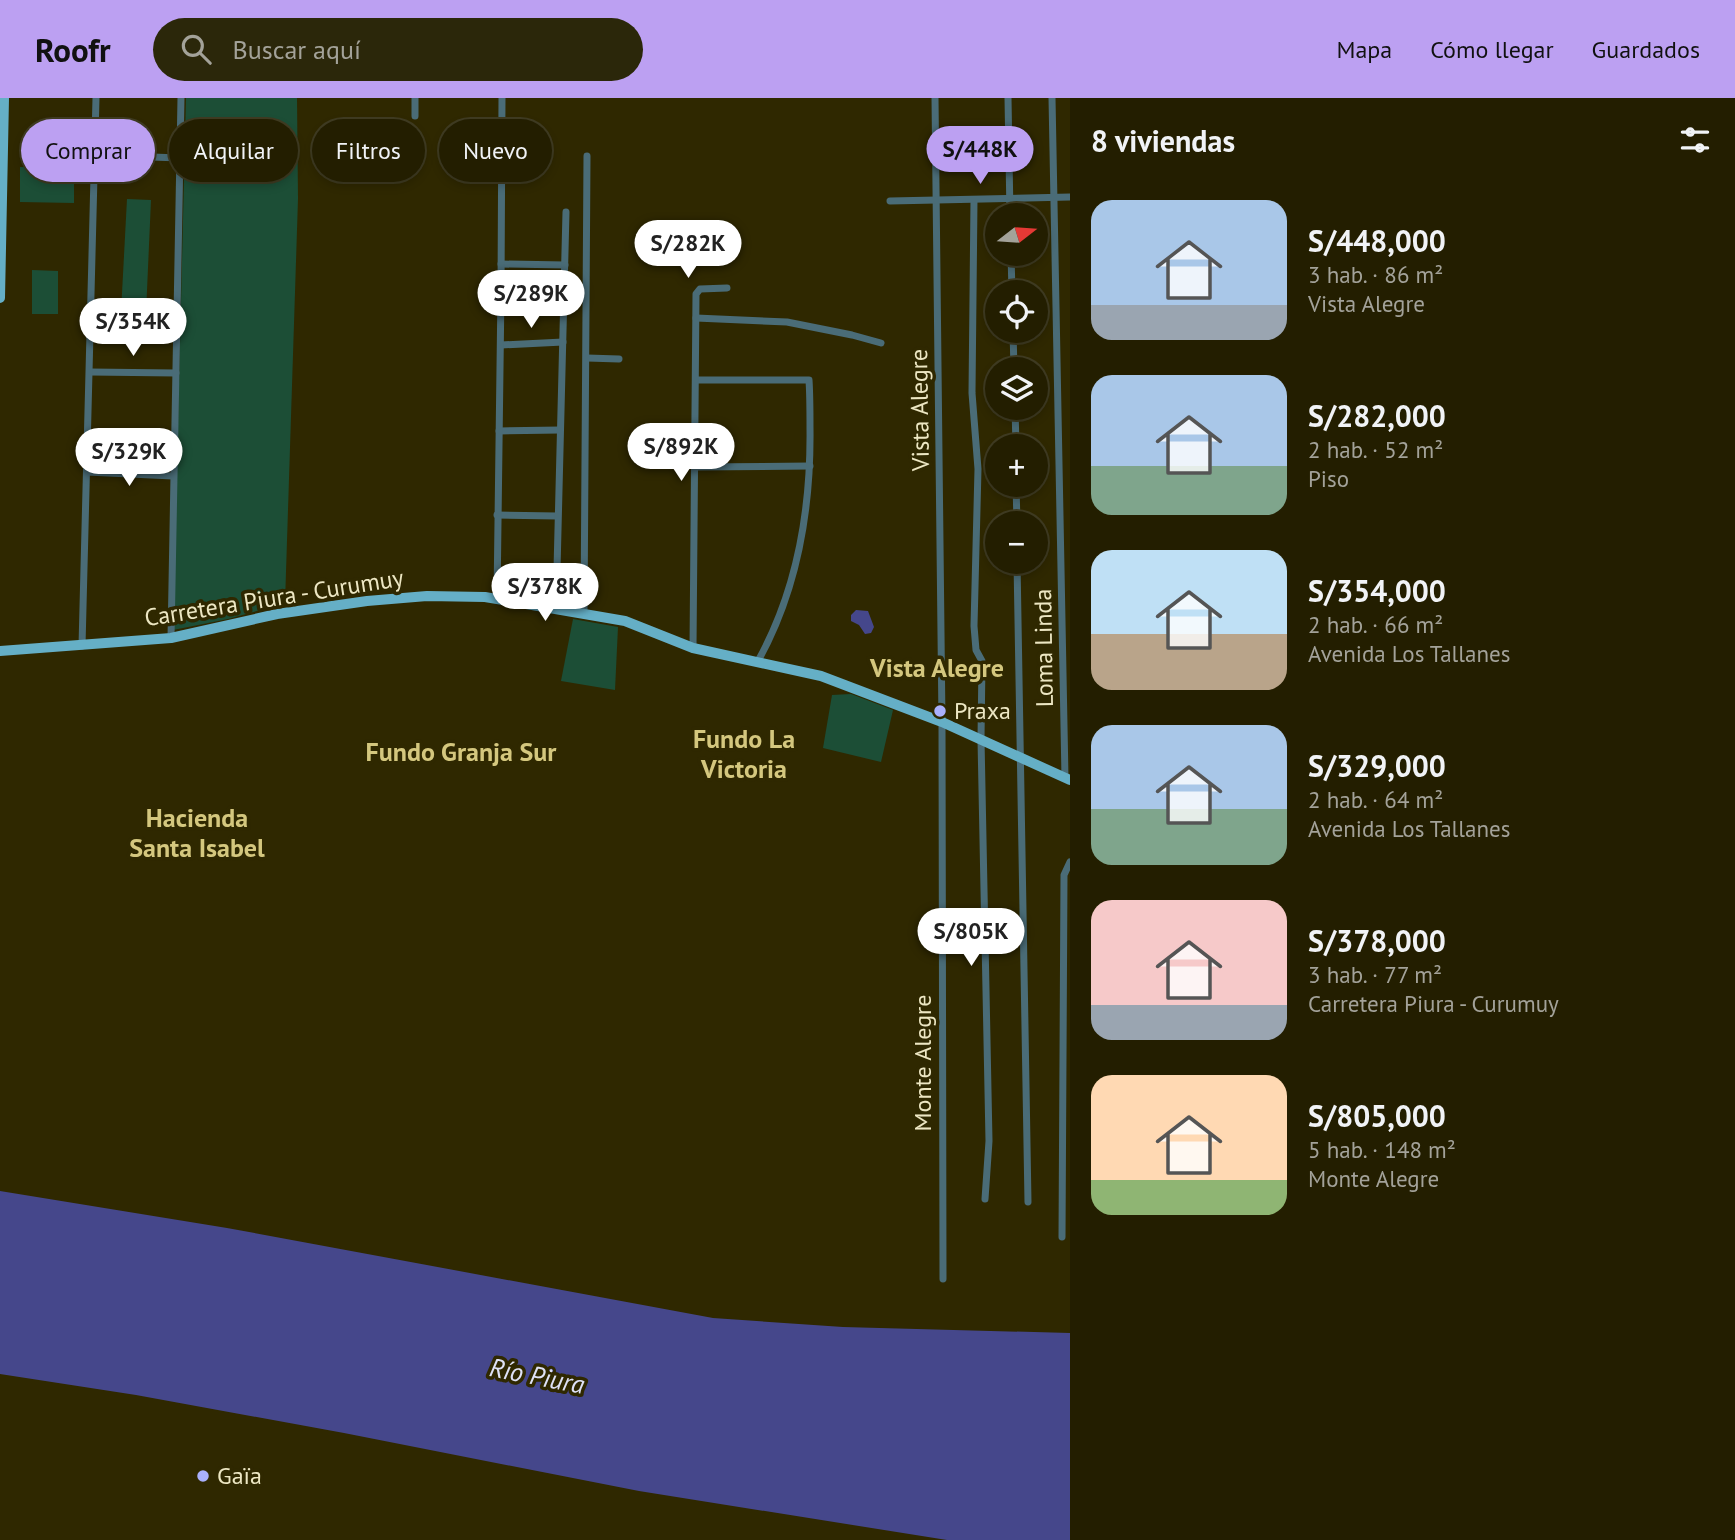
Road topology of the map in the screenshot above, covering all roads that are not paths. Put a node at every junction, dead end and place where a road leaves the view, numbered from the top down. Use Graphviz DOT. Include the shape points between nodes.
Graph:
graph roads {
  1 [pos="4,98"];
  2 [pos="96,98"];
  3 [pos="181,98"];
  4 [pos="415,98"];
  5 [pos="502,98"];
  6 [pos="935,98"];
  7 [pos="1007,98"];
  8 [pos="1052,98"];
  9 [pos="415,116"];
  10 [pos="96,119"];
  11 [pos="181,119"];
  12 [pos="587,156"];
  13 [pos="94,182"];
  14 [pos="180,182"];
  15 [pos="1054,197"];
  16 [pos="1070,197"];
  17 [pos="1010,198"];
  18 [pos="937,200"];
  19 [pos="974,200"];
  20 [pos="890,201"];
  21 [pos="1010,203"];
  22 [pos="566,212"];
  23 [pos="501,264"];
  24 [pos="565,265"];
  25 [pos="727,288"];
  26 [pos="0,298"];
  27 [pos="696,317"];
  28 [pos="563,342"];
  29 [pos="881,343"];
  30 [pos="500,345"];
  31 [pos="587,359"];
  32 [pos="620,359"];
  33 [pos="90,372"];
  34 [pos="177,373"];
  35 [pos="697,380"];
  36 [pos="561,430"];
  37 [pos="499,431"];
  38 [pos="810,466"];
  39 [pos="696,467"];
  40 [pos="87,472"];
  41 [pos="173,476"];
  42 [pos="497,515"];
  43 [pos="557,516"];
  44 [pos="1017,574"];
  45 [pos="496,599"];
  46 [pos="556,609"];
  47 [pos="584,614"];
  48 [pos="171,638"];
  49 [pos="82,646"];
  50 [pos="693,648"];
  51 [pos="0,651"];
  52 [pos="758,661"];
  53 [pos="942,722"];
  54 [pos="981,738"];
  55 [pos="1021,759"];
  56 [pos="1067,779"];
  57 [pos="1070,862"];
  58 [pos="985,1199"];
  59 [pos="1028,1202"];
  60 [pos="1062,1237"];
  61 [pos="943,1279"];
  1 -- 26 [label="main road"];
  2 -- 10 [label="street"];
  3 -- 11 [label="street"];
  4 -- 9 [label="street"];
  5 -- 23 [label="street"];
  6 -- 18 [label="street, Vista Alegre"];
  7 -- 17 [label="street"];
  8 -- 15 [label="street, Loma Linda"];
  12 -- 31 [label="street"];
  13 -- 33 [label="street"];
  14 -- 34 [label="street"];
  15 -- 16 [label="street"];
  15 -- 17 [label="street"];
  15 -- 56 [label="street, Loma Linda"];
  17 -- 19 [label="street"];
  17 -- 21 [label="street"];
  18 -- 19 [label="street"];
  18 -- 20 [label="street"];
  18 -- 53 [label="street, Vista Alegre"];
  19 -- 54 [label="street" via="972,393 978,469 974,626 982,661"];
  22 -- 24 [label="street"];
  23 -- 24 [label="street"];
  23 -- 30 [label="street"];
  24 -- 28 [label="street"];
  25 -- 27 [label="street" via="697,290"];
  27 -- 29 [label="street" via="787,322"];
  27 -- 35 [label="street"];
  28 -- 30 [label="street"];
  28 -- 36 [label="street"];
  30 -- 37 [label="street"];
  31 -- 32 [label="street"];
  31 -- 47 [label="street"];
  33 -- 34 [label="street"];
  33 -- 40 [label="street"];
  34 -- 41 [label="street"];
  35 -- 38 [label="street" via="809,380"];
  35 -- 39 [label="street"];
  36 -- 37 [label="street"];
  36 -- 43 [label="street"];
  37 -- 42 [label="street"];
  38 -- 39 [label="street"];
  38 -- 52 [label="street" via="794,571 782,614"];
  39 -- 50 [label="street"];
  40 -- 41 [label="street"];
  40 -- 49 [label="street"];
  41 -- 48 [label="street"];
  42 -- 43 [label="street"];
  42 -- 45 [label="street"];
  43 -- 46 [label="street"];
  44 -- 55 [label="street"];
  45 -- 46 [label="main road, Carretera Piura - Curumuy"];
  45 -- 48 [label="main road, Carretera Piura - Curumuy" via="437,595 367,601 277,614"];
  46 -- 47 [label="main road, Carretera Piura - Curumuy"];
  47 -- 50 [label="main road, Carretera Piura - Curumuy" via="625,621"];
  48 -- 49 [label="main road, Carretera Piura - Curumuy"];
  49 -- 51 [label="main road, Carretera Piura - Curumuy"];
  50 -- 52 [label="main road, Carretera Piura - Curumuy"];
  52 -- 53 [label="main road, Carretera Piura - Curumuy" via="821,676"];
  53 -- 54 [label="main road, Carretera Piura - Curumuy"];
  53 -- 61 [label="street, Monte Alegre"];
  54 -- 55 [label="main road, Carretera Piura - Curumuy"];
  54 -- 58 [label="street" via="989,1141"];
  55 -- 56 [label="main road, Carretera Piura - Curumuy"];
  55 -- 59 [label="street"];
  57 -- 60 [label="street" via="1064,874"];
}
